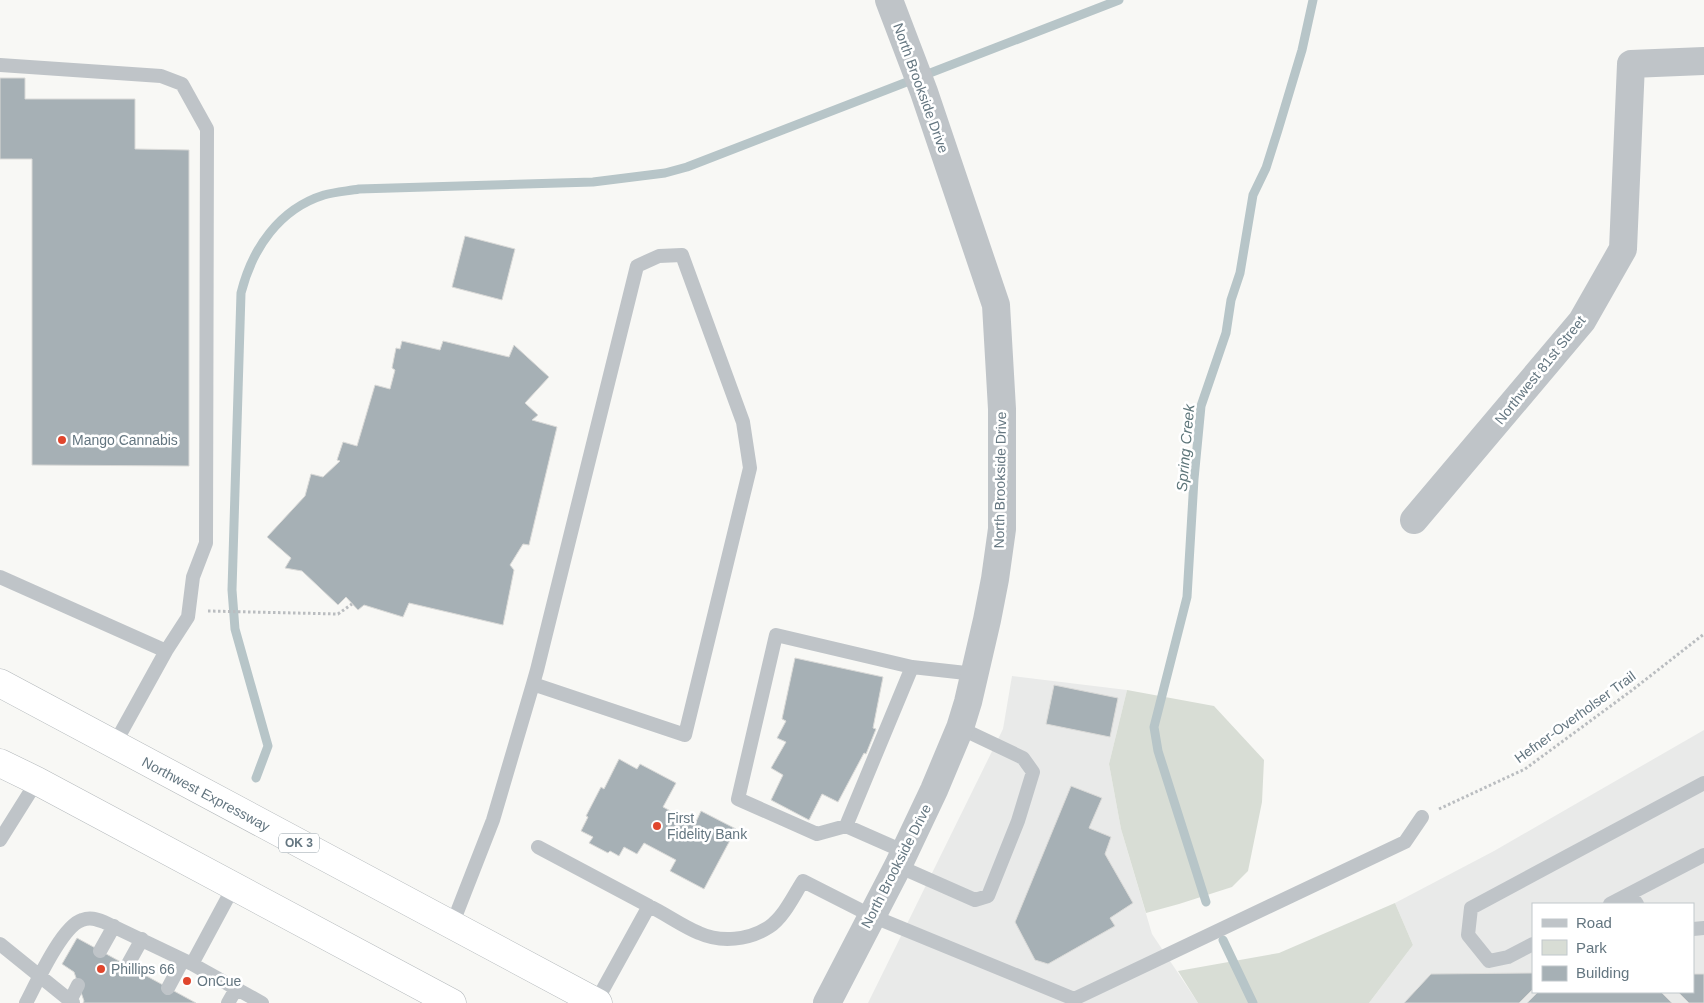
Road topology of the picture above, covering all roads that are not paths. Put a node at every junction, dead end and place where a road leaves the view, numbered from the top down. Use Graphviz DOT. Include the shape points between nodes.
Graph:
graph roads {
  1 [pos="888,0"];
  2 [pos="1704,60"];
  3 [pos="0,65"];
  4 [pos="1414,520"];
  5 [pos="0,577"];
  6 [pos="166,651"];
  7 [pos="912,668"];
  8 [pos="975,674"];
  9 [pos="0,683"];
  10 [pos="533,684"];
  11 [pos="960,728"];
  12 [pos="114,745"];
  13 [pos="0,763"];
  14 [pos="37,782"];
  15 [pos="1704,783"];
  16 [pos="1422,817"];
  17 [pos="846,826"];
  18 [pos="0,840"];
  19 [pos="538,847"];
  20 [pos="1704,855"];
  21 [pos="902,859"];
  22 [pos="234,886"];
  23 [pos="1634,899"];
  24 [pos="1615,903"];
  25 [pos="649,906"];
  26 [pos="872,916"];
  27 [pos="452,925"];
  28 [pos="114,926"];
  29 [pos="142,939"];
  30 [pos="0,944"];
  31 [pos="1532,945"];
  32 [pos="100,951"];
  33 [pos="188,962"];
  34 [pos="127,966"];
  35 [pos="40,976"];
  36 [pos="78,985"];
  37 [pos="168,988"];
  38 [pos="236,989"];
  39 [pos="1073,1001"];
  40 [pos="72,1002"];
  41 [pos="450,1002"];
  42 [pos="26,1003"];
  43 [pos="228,1003"];
  44 [pos="262,1003"];
  45 [pos="597,1003"];
  46 [pos="827,1003"];
  1 -- 8 [label="street, North Brookside Drive" via="924,92 996,305 1002,409 1002,529"];
  2 -- 4 [label="street, Northwest 81st Street" via="1631,64 1623,249 1582,321"];
  3 -- 6 [label="lane" via="161,76 182,84 207,129 206,543 193,577 188,617"];
  5 -- 6 [label="lane"];
  6 -- 12 [label="lane"];
  7 -- 8 [label="lane"];
  7 -- 17 [label="lane"];
  7 -- 17 [label="lane" via="776,635 738,799 818,834"];
  8 -- 11 [label="street, North Brookside Drive"];
  9 -- 12 [label="highway, Northwest Expressway / OK 3"];
  10 -- 10 [label="lane" via="638,266 659,256 682,255 743,422 750,468 685,735"];
  10 -- 27 [label="lane" via="493,820"];
  11 -- 21 [label="street, North Brookside Drive"];
  11 -- 21 [label="lane" via="1023,758 1033,772 1018,821 988,896 975,900"];
  12 -- 27 [label="highway, Northwest Expressway / OK 3"];
  13 -- 14 [label="highway"];
  14 -- 18 [label="lane"];
  14 -- 22 [label="highway"];
  15 -- 31 [label="lane" via="1471,908 1468,935 1489,961 1508,958"];
  16 -- 39 [label="lane" via="1404,842"];
  17 -- 21 [label="lane"];
  19 -- 25 [label="lane"];
  20 -- 23 [label="lane"];
  21 -- 26 [label="street, North Brookside Drive"];
  22 -- 33 [label="lane"];
  22 -- 41 [label="highway"];
  23 -- 24 [label="lane"];
  25 -- 26 [label="lane" via="698,933 730,939 770,926 784,911 803,880"];
  25 -- 45 [label="lane"];
  26 -- 39 [label="lane"];
  26 -- 46 [label="street, North Brookside Drive"];
  27 -- 45 [label="highway, Northwest Expressway / OK 3"];
  28 -- 29 [label="lane"];
  28 -- 32 [label="lane"];
  28 -- 35 [label="lane" via="92,918 80,920 60,940"];
  29 -- 33 [label="lane"];
  29 -- 34 [label="lane"];
  30 -- 35 [label="lane"];
  33 -- 37 [label="lane"];
  33 -- 38 [label="lane"];
  35 -- 40 [label="lane"];
  35 -- 42 [label="lane"];
  36 -- 40 [label="lane"];
  38 -- 43 [label="lane"];
  38 -- 44 [label="lane"];
}
